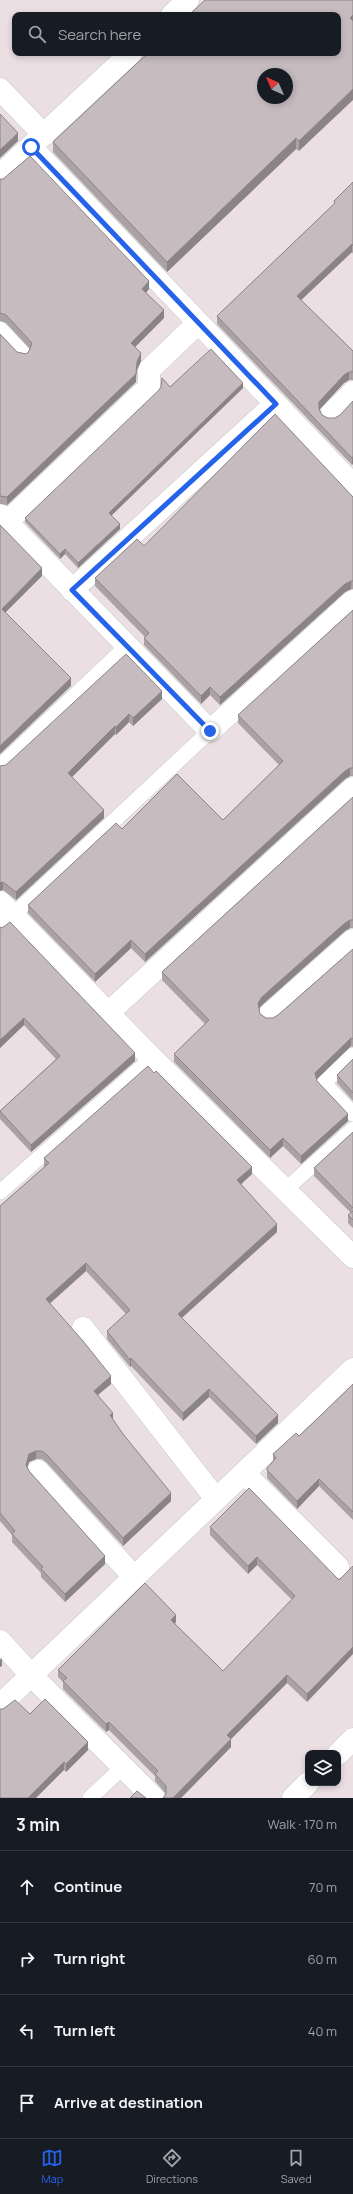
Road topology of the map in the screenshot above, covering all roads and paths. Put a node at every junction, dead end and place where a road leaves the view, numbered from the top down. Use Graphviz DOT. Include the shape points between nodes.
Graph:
graph roads {
  1 [pos="188,0"];
  2 [pos="175,12"];
  3 [pos="129,56"];
  4 [pos="0,89"];
  5 [pos="37,141"];
  6 [pos="0,175"];
  7 [pos="198,323"];
  8 [pos="0,329"];
  9 [pos="23,353"];
  10 [pos="353,392"];
  11 [pos="276,404"];
  12 [pos="331,414"];
  13 [pos="353,485"];
  14 [pos="3,519"];
  15 [pos="72,590"];
  16 [pos="353,601"];
  17 [pos="127,646"];
  18 [pos="210,731"];
  19 [pos="0,766"];
  20 [pos="353,788"];
  21 [pos="4,914"];
  22 [pos="353,940"];
  23 [pos="108,1013"];
  24 [pos="270,1014"];
  25 [pos="353,1055"];
  26 [pos="152,1058"];
  27 [pos="353,1114"];
  28 [pos="353,1129"];
  29 [pos="285,1190"];
  30 [pos="0,1192"];
  31 [pos="353,1257"];
  32 [pos="83,1328"];
  33 [pos="353,1369"];
  34 [pos="38,1471"];
  35 [pos="244,1473"];
  36 [pos="216,1498"];
  37 [pos="338,1567"];
  38 [pos="134,1577"];
  39 [pos="0,1641"];
  40 [pos="31,1675"];
  41 [pos="0,1705"];
  42 [pos="353,1739"];
  43 [pos="341,1751"];
  44 [pos="123,1767"];
  45 [pos="305,1786"];
  46 [pos="90,1798"];
  47 [pos="154,1798"];
  48 [pos="293,1798"];
  1 -- 2 [label="street"];
  3 -- 5 [label="street"];
  4 -- 5 [label="street"];
  5 -- 6 [label="street"];
  5 -- 7 [label="street"];
  7 -- 11 [label="street"];
  7 -- 14 [label="street" via="150,370 149,387"];
  8 -- 9 [label="lane"];
  10 -- 12 [label="street"];
  11 -- 13 [label="street"];
  11 -- 15 [label="street"];
  14 -- 15 [label="street"];
  15 -- 17 [label="street"];
  16 -- 18 [label="street"];
  17 -- 18 [label="street"];
  17 -- 19 [label="lane"];
  18 -- 21 [label="lane"];
  20 -- 23 [label="street"];
  21 -- 23 [label="street"];
  22 -- 24 [label="street"];
  23 -- 26 [label="street"];
  25 -- 27 [label="lane" via="324,1083"];
  26 -- 29 [label="street"];
  26 -- 30 [label="lane"];
  28 -- 29 [label="lane"];
  29 -- 31 [label="street"];
  32 -- 36 [label="street"];
  33 -- 35 [label="street"];
  34 -- 38 [label="street"];
  35 -- 36 [label="street"];
  35 -- 37 [label="street"];
  36 -- 38 [label="street"];
  38 -- 40 [label="street"];
  39 -- 40 [label="street"];
  40 -- 41 [label="street"];
  40 -- 44 [label="street"];
  42 -- 43 [label="street"];
  44 -- 46 [label="lane"];
  44 -- 47 [label="street"];
  45 -- 48 [label="street"];
}
